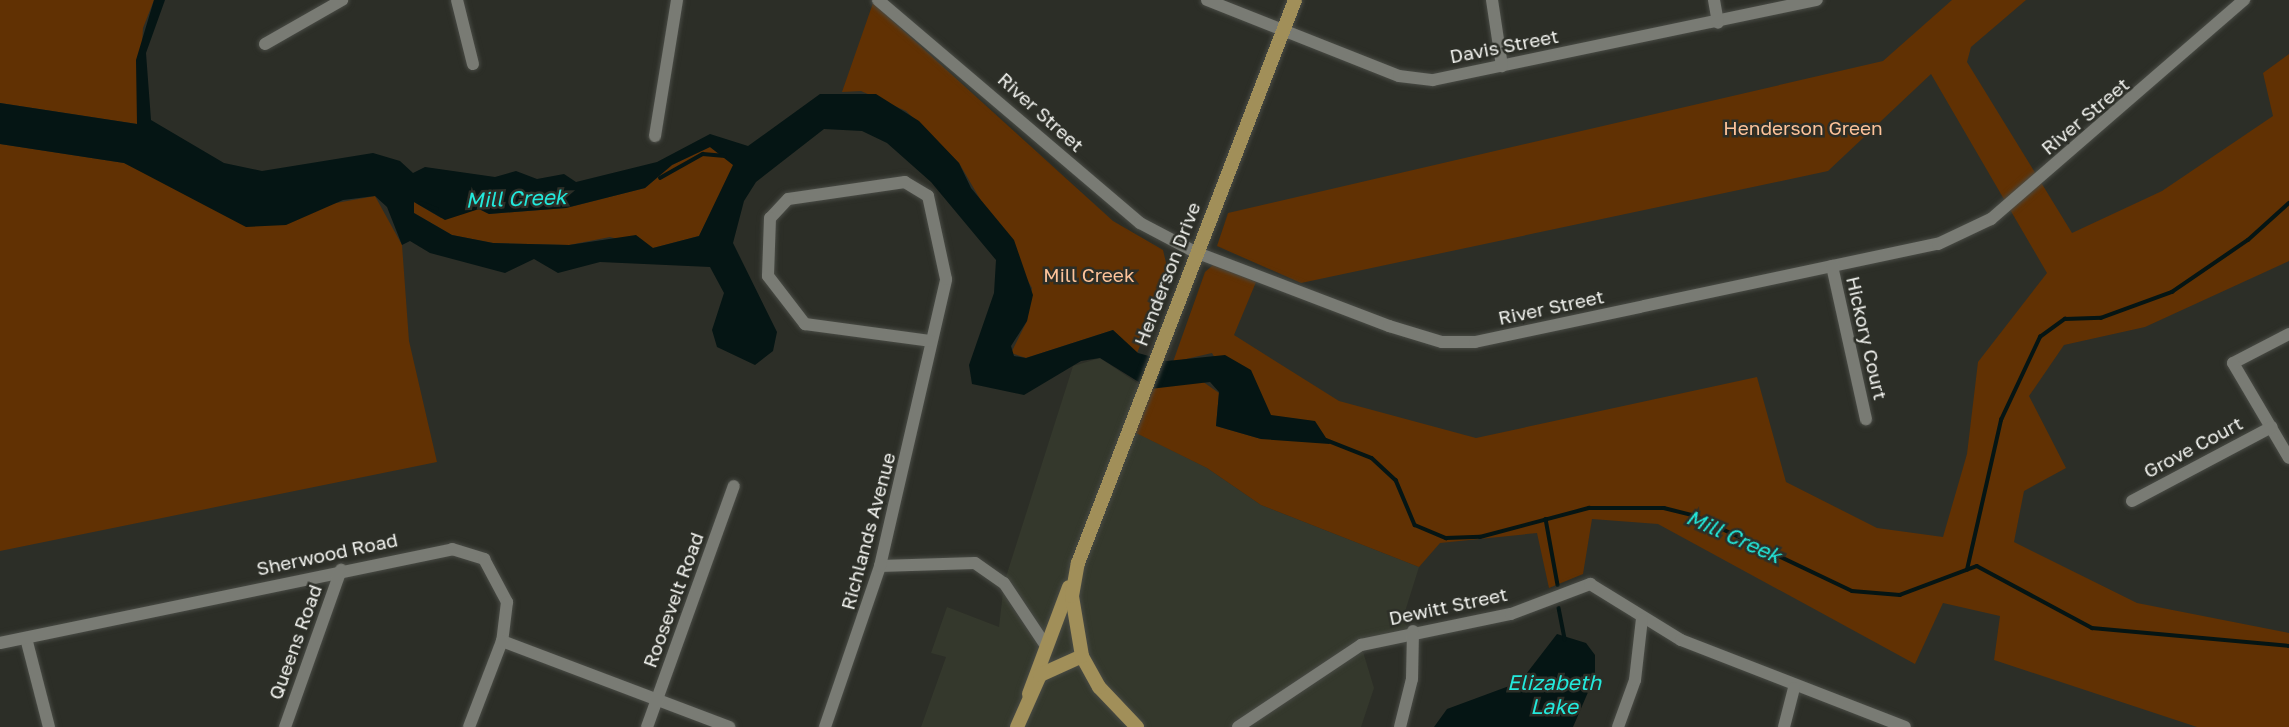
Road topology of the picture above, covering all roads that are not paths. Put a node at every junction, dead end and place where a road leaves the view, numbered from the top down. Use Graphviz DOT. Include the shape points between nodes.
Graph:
graph roads {
  1 [pos="342,0"];
  2 [pos="457,0"];
  3 [pos="677,0"];
  4 [pos="878,0"];
  5 [pos="1207,0"];
  6 [pos="1295,0"];
  7 [pos="1492,0"];
  8 [pos="1714,0"];
  9 [pos="1817,0"];
  10 [pos="2244,0"];
  11 [pos="1718,23"];
  12 [pos="1283,31"];
  13 [pos="265,44"];
  14 [pos="473,64"];
  15 [pos="1502,66"];
  16 [pos="655,136"];
  17 [pos="1195,252"];
  18 [pos="1832,266"];
  19 [pos="2289,334"];
  20 [pos="930,341"];
  21 [pos="1867,419"];
  22 [pos="2272,427"];
  23 [pos="2289,458"];
  24 [pos="734,486"];
  25 [pos="2132,502"];
  26 [pos="1078,563"];
  27 [pos="880,566"];
  28 [pos="341,570"];
  29 [pos="1642,619"];
  30 [pos="1413,631"];
  31 [pos="26,638"];
  32 [pos="502,641"];
  33 [pos="0,643"];
  34 [pos="1046,646"];
  35 [pos="1082,656"];
  36 [pos="1794,688"];
  37 [pos="1029,694"];
  38 [pos="657,701"];
  39 [pos="49,727"];
  40 [pos="285,727"];
  41 [pos="469,727"];
  42 [pos="647,727"];
  43 [pos="729,727"];
  44 [pos="825,727"];
  45 [pos="1017,727"];
  46 [pos="1137,727"];
  47 [pos="1238,727"];
  48 [pos="1400,727"];
  49 [pos="1618,727"];
  50 [pos="1784,727"];
  51 [pos="1905,727"];
  1 -- 13 [label="street"];
  2 -- 14 [label="street"];
  3 -- 16 [label="street"];
  4 -- 17 [label="street, River Street" via="1140,223"];
  5 -- 12 [label="street, Davis Street"];
  6 -- 12 [label="main road, Henderson Drive"];
  7 -- 15 [label="street"];
  8 -- 11 [label="street"];
  9 -- 11 [label="street, Davis Street"];
  10 -- 18 [label="street, River Street" via="1991,219 1938,244"];
  11 -- 15 [label="street, Davis Street"];
  12 -- 15 [label="street, Davis Street" via="1399,76 1433,80"];
  12 -- 17 [label="main road, Henderson Drive"];
  17 -- 18 [label="street, River Street" via="1442,342 1475,342"];
  17 -- 26 [label="main road, Henderson Drive"];
  18 -- 21 [label="street, Hickory Court"];
  19 -- 22 [label="street" via="2233,363"];
  20 -- 20 [label="street, Richlands Avenue" via="946,279 934,213 920,189 890,179 842,187 788,199 770,218 768,276 805,324"];
  20 -- 27 [label="street, Richlands Avenue"];
  22 -- 23 [label="street"];
  22 -- 25 [label="street, Grove Court"];
  24 -- 38 [label="street, Roosevelt Road"];
  26 -- 34 [label="main road, Henderson Drive"];
  26 -- 35 [label="main road, Henderson Drive" via="1072,596"];
  27 -- 34 [label="street" via="975,563 1004,583"];
  27 -- 44 [label="street, Richlands Avenue"];
  28 -- 31 [label="street, Sherwood Road"];
  28 -- 32 [label="street, Sherwood Road" via="452,549 484,559 507,602"];
  28 -- 40 [label="street, Queens Road"];
  29 -- 30 [label="street, Dewitt Street" via="1590,584 1511,614"];
  29 -- 36 [label="street, Dewitt Street"];
  29 -- 49 [label="street" via="1635,680"];
  30 -- 47 [label="street, Dewitt Street" via="1337,658"];
  30 -- 48 [label="street" via="1412,679"];
  31 -- 33 [label="street, Sherwood Road"];
  31 -- 39 [label="street"];
  32 -- 38 [label="street"];
  32 -- 41 [label="street, Sherwood Road"];
  34 -- 37 [label="main road, Henderson Drive"];
  35 -- 37 [label="main road, Henderson Drive" via="1040,675"];
  35 -- 46 [label="main road" via="1098,687"];
  36 -- 50 [label="street"];
  36 -- 51 [label="street, Dewitt Street"];
  37 -- 45 [label="main road, Henderson Drive"];
  38 -- 42 [label="street, Roosevelt Road"];
  38 -- 43 [label="street"];
}
